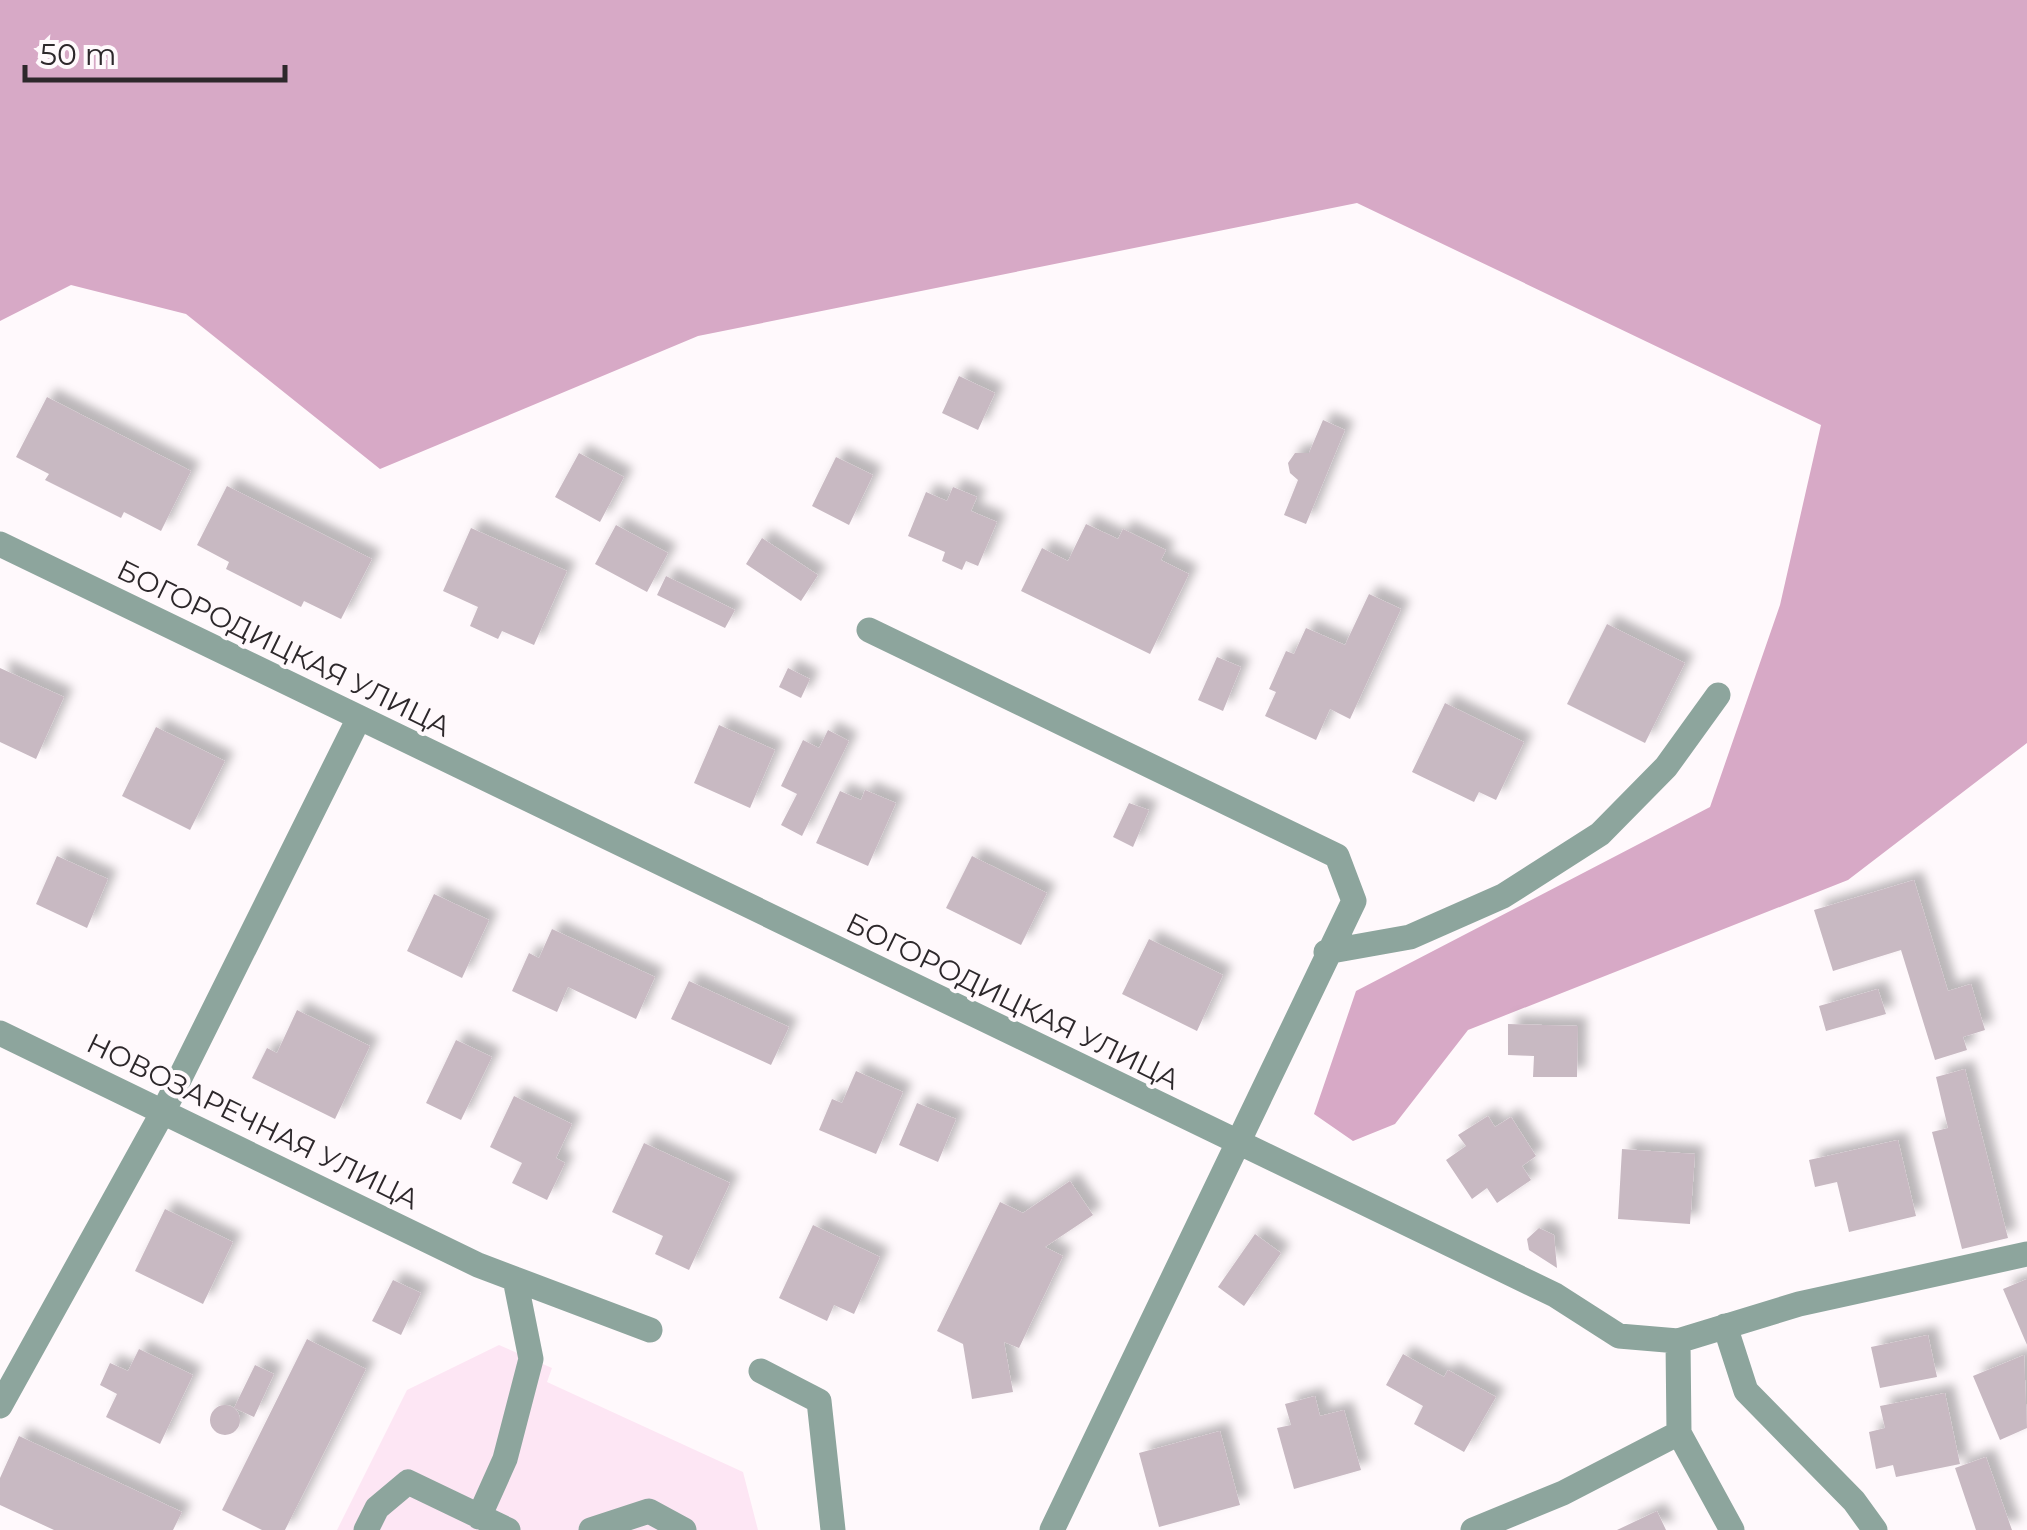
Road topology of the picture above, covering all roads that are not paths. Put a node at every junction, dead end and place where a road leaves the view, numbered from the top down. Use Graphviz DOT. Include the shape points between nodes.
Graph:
graph roads {
  1 [pos="0,544"];
  2 [pos="869,630"];
  3 [pos="1718,695"];
  4 [pos="359,718"];
  5 [pos="1326,952"];
  6 [pos="0,1033"];
  7 [pos="164,1110"];
  8 [pos="1239,1143"];
  9 [pos="2027,1254"];
  10 [pos="515,1279"];
  11 [pos="1725,1326"];
  12 [pos="650,1330"];
  13 [pos="1678,1341"];
  14 [pos="760,1370"];
  15 [pos="0,1406"];
  16 [pos="1679,1433"];
  17 [pos="479,1518"];
  18 [pos="366,1530"];
  19 [pos="508,1530"];
  20 [pos="591,1530"];
  21 [pos="684,1530"];
  22 [pos="833,1530"];
  23 [pos="1052,1530"];
  24 [pos="1473,1530"];
  25 [pos="1732,1530"];
  26 [pos="1876,1530"];
  1 -- 4 [label="street, БОГОРОДИЦКАЯ УЛИЦА"];
  2 -- 5 [label="street" via="1337,856 1354,901"];
  3 -- 5 [label="street" via="1666,767 1600,834 1503,896 1410,937"];
  4 -- 7 [label="street"];
  4 -- 8 [label="street, БОГОРОДИЦКАЯ УЛИЦА"];
  5 -- 8 [label="street"];
  6 -- 7 [label="street, НОВОЗАРЕЧНАЯ УЛИЦА"];
  7 -- 10 [label="street, НОВОЗАРЕЧНАЯ УЛИЦА"];
  7 -- 15 [label="street"];
  8 -- 13 [label="street, БОГОРОДИЦКАЯ УЛИЦА" via="1555,1295 1619,1336"];
  8 -- 23 [label="street"];
  9 -- 11 [label="street, БОГОРОДИЦКАЯ УЛИЦА"];
  10 -- 12 [label="street, НОВОЗАРЕЧНАЯ УЛИЦА"];
  10 -- 17 [label="street" via="531,1359 505,1458"];
  11 -- 13 [label="street, БОГОРОДИЦКАЯ УЛИЦА"];
  11 -- 26 [label="street" via="1746,1391"];
  13 -- 16 [label="street"];
  14 -- 22 [label="street" via="819,1400"];
  16 -- 24 [label="street"];
  16 -- 25 [label="street"];
  17 -- 18 [label="street" via="408,1482 377,1508"];
  17 -- 19 [label="street"];
  20 -- 21 [label="street" via="648,1511"];
}
